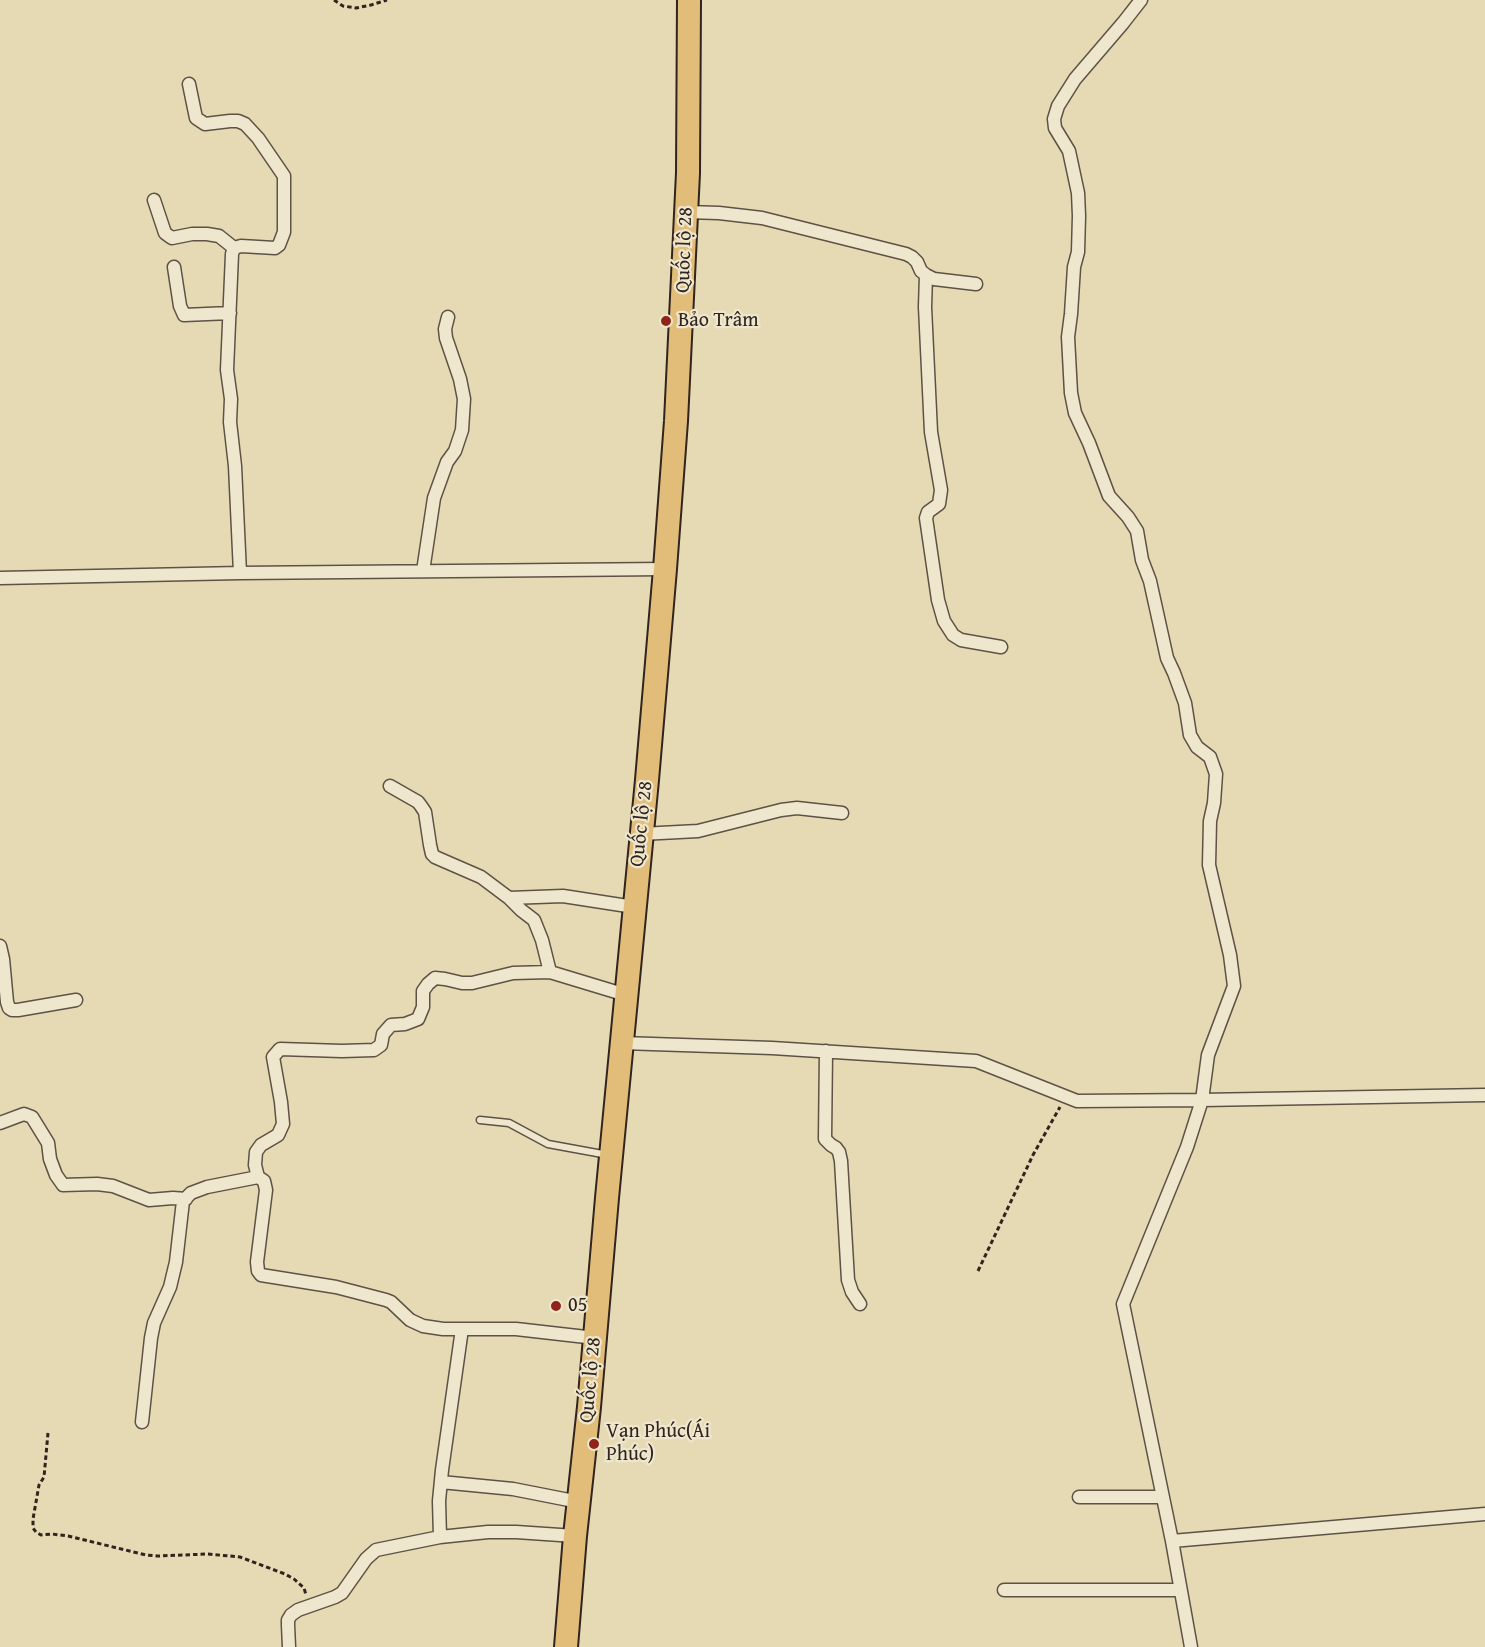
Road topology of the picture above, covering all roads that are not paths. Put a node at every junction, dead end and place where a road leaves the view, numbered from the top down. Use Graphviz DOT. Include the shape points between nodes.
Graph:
graph roads {
  1 [pos="689,0"];
  2 [pos="1141,0"];
  3 [pos="189,84"];
  4 [pos="154,200"];
  5 [pos="686,212"];
  6 [pos="234,248"];
  7 [pos="174,267"];
  8 [pos="926,275"];
  9 [pos="976,284"];
  10 [pos="230,313"];
  11 [pos="448,317"];
  12 [pos="665,569"];
  13 [pos="423,571"];
  14 [pos="240,573"];
  15 [pos="0,578"];
  16 [pos="1000,647"];
  17 [pos="390,786"];
  18 [pos="842,813"];
  19 [pos="641,834"];
  20 [pos="509,898"];
  21 [pos="634,907"];
  22 [pos="0,946"];
  23 [pos="550,972"];
  24 [pos="627,995"];
  25 [pos="76,1000"];
  26 [pos="622,1043"];
  27 [pos="826,1051"];
  28 [pos="1485,1095"];
  29 [pos="1202,1100"];
  30 [pos="480,1120"];
  31 [pos="0,1123"];
  32 [pos="611,1155"];
  33 [pos="258,1177"];
  34 [pos="186,1198"];
  35 [pos="861,1304"];
  36 [pos="462,1329"];
  37 [pos="595,1338"];
  38 [pos="142,1422"];
  39 [pos="441,1482"];
  40 [pos="1079,1497"];
  41 [pos="1163,1497"];
  42 [pos="579,1502"];
  43 [pos="1485,1514"];
  44 [pos="575,1536"];
  45 [pos="440,1538"];
  46 [pos="1172,1541"];
  47 [pos="1004,1590"];
  48 [pos="1180,1590"];
  49 [pos="289,1647"];
  50 [pos="566,1647"];
  51 [pos="1191,1647"];
  1 -- 5 [label="highway, Quốc lộ 28"];
  2 -- 29 [label="street" via="1075,79 1054,119 1069,151 1078,193 1078,252 1068,337 1075,413 1109,496 1137,531 1167,658 1185,703 1190,735 1210,757 1216,774 1209,865 1234,986 1208,1055"];
  3 -- 6 [label="street" via="196,118 205,124 245,124 284,176 284,232 279,245"];
  4 -- 6 [label="street" via="169,236 219,236"];
  5 -- 8 [label="street" via="762,218 906,254"];
  5 -- 12 [label="highway, Quốc lộ 28"];
  6 -- 10 [label="street"];
  7 -- 10 [label="street" via="184,315"];
  8 -- 9 [label="street"];
  8 -- 16 [label="street" via="931,432 941,498 926,518 938,600 953,635"];
  10 -- 14 [label="street" via="227,370"];
  11 -- 13 [label="street" via="446,338 464,399 462,430 434,498"];
  12 -- 13 [label="street"];
  12 -- 19 [label="highway, Quốc lộ 28"];
  13 -- 14 [label="street"];
  14 -- 15 [label="street"];
  17 -- 20 [label="street" via="418,802 425,812 435,857 481,877"];
  18 -- 19 [label="street" via="797,808 698,831"];
  19 -- 21 [label="highway, Quốc lộ 28"];
  20 -- 21 [label="street" via="563,897"];
  20 -- 23 [label="street" via="534,920"];
  21 -- 24 [label="highway, Quốc lộ 28"];
  22 -- 25 [label="street" via="9,1008 18,1010"];
  23 -- 24 [label="street"];
  23 -- 33 [label="street" via="513,973 472,983 435,978 423,991 418,1019 391,1025 374,1050 280,1049 273,1057 283,1124 278,1135 256,1152"];
  24 -- 26 [label="highway, Quốc lộ 28"];
  26 -- 27 [label="street"];
  26 -- 32 [label="highway, Quốc lộ 28"];
  27 -- 29 [label="street" via="976,1061 1077,1101"];
  27 -- 35 [label="street" via="825,1139 837,1148 841,1161 849,1280"];
  28 -- 29 [label="street"];
  29 -- 41 [label="street" via="1123,1304"];
  30 -- 32 [label="lane" via="509,1124 548,1144"];
  31 -- 34 [label="street" via="24,1114 32,1117 48,1143 50,1159 63,1185 113,1186 149,1200"];
  32 -- 37 [label="highway, Quốc lộ 28"];
  33 -- 34 [label="street" via="207,1187"];
  33 -- 36 [label="street" via="264,1181 266,1190 257,1262 261,1275 371,1295 391,1302 417,1324"];
  34 -- 38 [label="street" via="170,1287 151,1338"];
  36 -- 37 [label="street" via="516,1329"];
  36 -- 39 [label="street"];
  37 -- 42 [label="highway, Quốc lộ 28"];
  39 -- 42 [label="street" via="513,1489"];
  39 -- 45 [label="street"];
  40 -- 41 [label="street"];
  41 -- 46 [label="street"];
  42 -- 44 [label="highway, Quốc lộ 28"];
  43 -- 46 [label="street"];
  44 -- 45 [label="street" via="502,1531"];
  44 -- 50 [label="highway, Quốc lộ 28"];
  45 -- 49 [label="street" via="376,1550 342,1593 291,1615"];
  46 -- 48 [label="street"];
  47 -- 48 [label="street"];
  48 -- 51 [label="street"];
}
